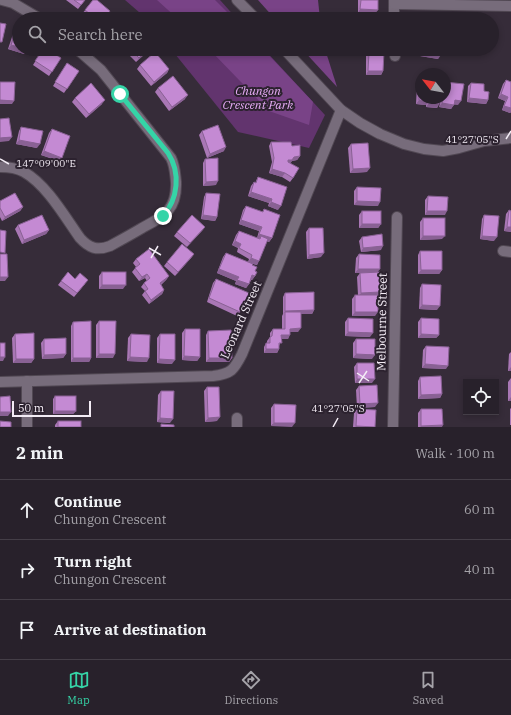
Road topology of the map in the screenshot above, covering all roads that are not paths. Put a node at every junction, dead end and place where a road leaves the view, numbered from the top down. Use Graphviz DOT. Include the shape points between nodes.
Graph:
graph roads {
  1 [pos="2,0"];
  2 [pos="237,0"];
  3 [pos="394,2"];
  4 [pos="511,6"];
  5 [pos="28,12"];
  6 [pos="249,12"];
  7 [pos="84,56"];
  8 [pos="291,56"];
  9 [pos="342,110"];
  10 [pos="511,138"];
  11 [pos="0,167"];
  12 [pos="397,216"];
  13 [pos="27,381"];
  14 [pos="0,382"];
  15 [pos="27,427"];
  16 [pos="393,427"];
  1 -- 5 [label="street"];
  2 -- 6 [label="street"];
  3 -- 4 [label="street"];
  7 -- 11 [label="street" via="104,75 171,158 176,187 171,206 163,216 117,242 105,248 95,248 85,244 45,189 24,171"];
  8 -- 9 [label="street"];
  9 -- 10 [label="street" via="380,134 424,149 443,151 484,141"];
  9 -- 13 [label="street, Leonard Street" via="242,354 232,371 213,376"];
  12 -- 16 [label="street, Melbourne Street"];
  13 -- 14 [label="street"];
  13 -- 15 [label="street"];
}
